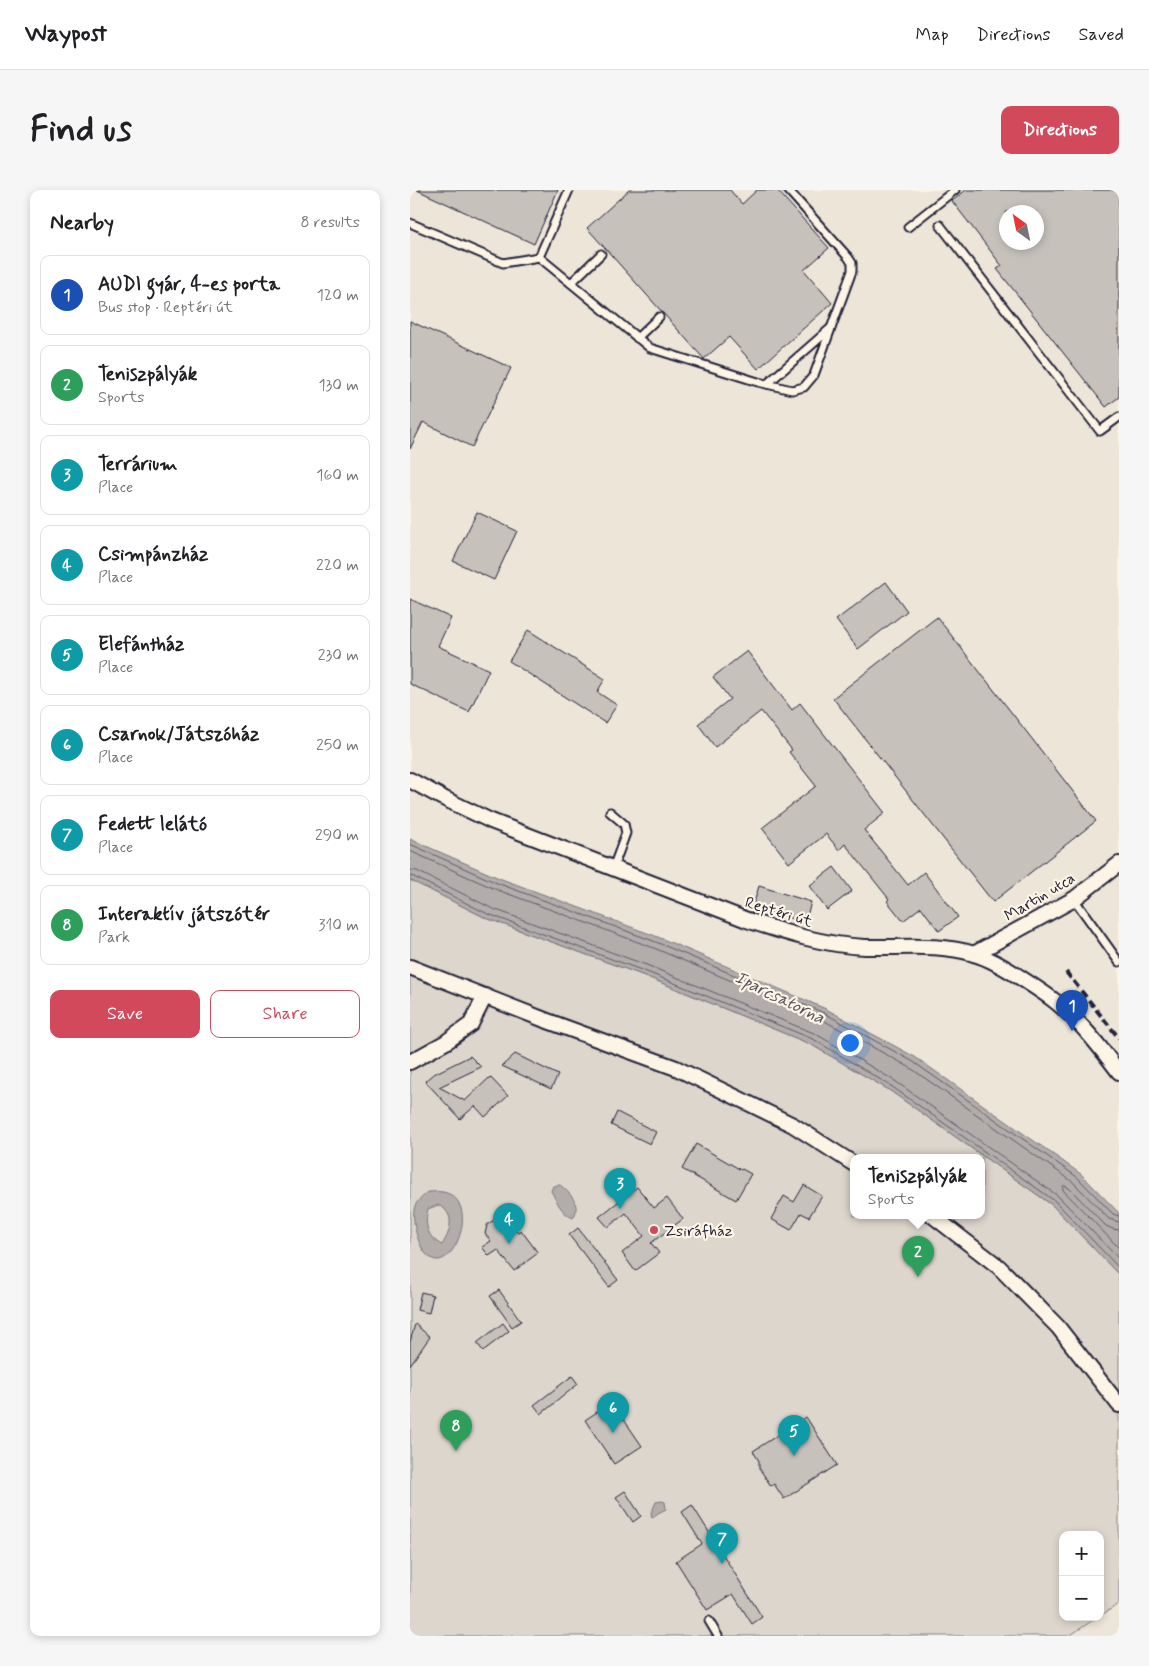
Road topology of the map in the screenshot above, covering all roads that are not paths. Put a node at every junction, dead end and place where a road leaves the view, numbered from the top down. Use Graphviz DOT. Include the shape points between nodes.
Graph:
graph roads {
  1 [pos="570,190"];
  2 [pos="788,190"];
  3 [pos="955,190"];
  4 [pos="410,223"];
  5 [pos="940,225"];
  6 [pos="908,227"];
  7 [pos="601,254"];
  8 [pos="539,257"];
  9 [pos="571,283"];
  10 [pos="659,317"];
  11 [pos="831,328"];
  12 [pos="637,338"];
  13 [pos="767,384"];
  14 [pos="1119,417"];
  15 [pos="410,780"];
  16 [pos="610,812"];
  17 [pos="1119,864"];
  18 [pos="613,868"];
  19 [pos="1074,899"];
  20 [pos="974,954"];
  21 [pos="1119,962"];
  22 [pos="410,967"];
  23 [pos="485,996"];
  24 [pos="410,1062"];
  25 [pos="1119,1072"];
  26 [pos="850,1162"];
  27 [pos="937,1219"];
  28 [pos="1119,1405"];
  29 [pos="709,1622"];
  30 [pos="718,1636"];
  1 -- 8 [label="lane"];
  2 -- 11 [label="lane" via="852,263"];
  3 -- 6 [label="lane"];
  4 -- 8 [label="lane" via="503,263"];
  5 -- 14 [label="lane" via="1100,431"];
  7 -- 9 [label="lane"];
  8 -- 9 [label="lane"];
  9 -- 12 [label="lane"];
  10 -- 12 [label="lane"];
  11 -- 13 [label="lane"];
  11 -- 13 [label="lane" via="814,375 804,387 792,390"];
  12 -- 13 [label="lane" via="650,348"];
  15 -- 18 [label="street, Reptéri út" via="491,821"];
  16 -- 18 [label="lane" via="624,824 626,833"];
  17 -- 19 [label="street, Martin utca"];
  18 -- 20 [label="street, Reptéri út" via="787,934 865,947 936,948"];
  19 -- 20 [label="street, Martin utca"];
  19 -- 21 [label="lane"];
  20 -- 25 [label="street, Reptéri út" via="1007,969 1056,1002 1092,1038"];
  22 -- 23 [label="street"];
  23 -- 24 [label="street" via="471,1024"];
  23 -- 26 [label="street" via="676,1068 793,1126"];
  27 -- 28 [label="street" via="999,1266 1058,1327"];
  29 -- 30 [label="lane"];
}
